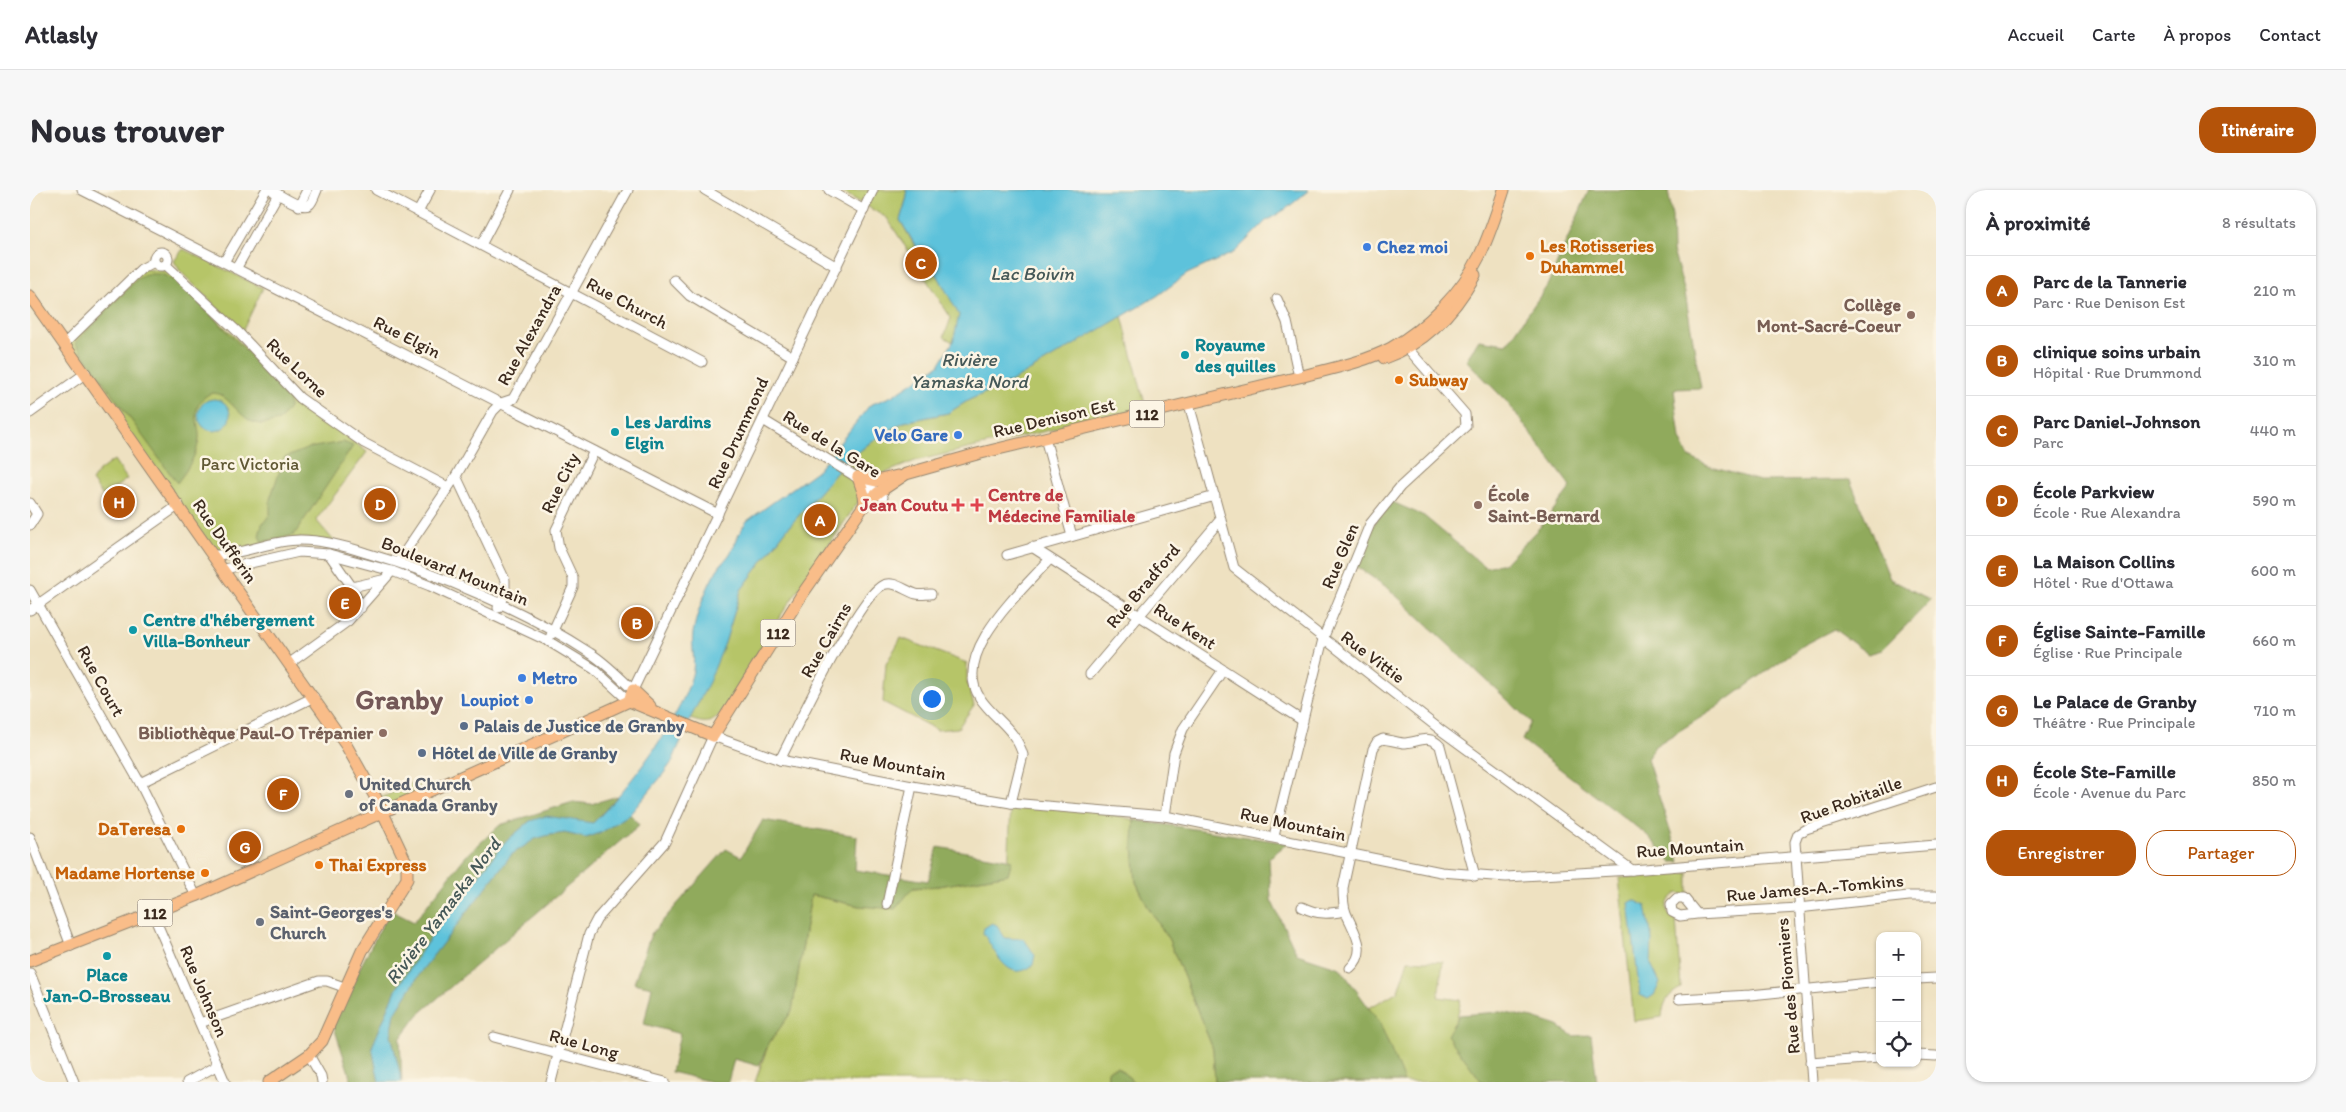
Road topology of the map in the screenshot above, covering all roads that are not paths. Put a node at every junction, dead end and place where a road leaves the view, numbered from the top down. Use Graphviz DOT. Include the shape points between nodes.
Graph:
graph roads {
  1 [pos="82,190"];
  2 [pos="266,190"];
  3 [pos="307,190"];
  4 [pos="317,190"];
  5 [pos="376,190"];
  6 [pos="430,190"];
  7 [pos="510,190"];
  8 [pos="628,190"];
  9 [pos="705,190"];
  10 [pos="829,190"];
  11 [pos="873,190"];
  12 [pos="1504,190"];
  13 [pos="274,192"];
  14 [pos="299,206"];
  15 [pos="864,210"];
  16 [pos="418,212"];
  17 [pos="249,219"];
  18 [pos="260,225"];
  19 [pos="174,237"];
  20 [pos="481,245"];
  21 [pos="166,254"];
  22 [pos="154,262"];
  23 [pos="224,262"];
  24 [pos="166,265"];
  25 [pos="837,267"];
  26 [pos="236,268"];
  27 [pos="674,280"];
  28 [pos="571,292"];
  29 [pos="30,296"];
  30 [pos="1277,299"];
  31 [pos="65,342"];
  32 [pos="1405,344"];
  33 [pos="793,357"];
  34 [pos="702,362"];
  35 [pos="86,373"];
  36 [pos="1299,377"];
  37 [pos="501,403"];
  38 [pos="1189,404"];
  39 [pos="30,413"];
  40 [pos="763,420"];
  41 [pos="1045,438"];
  42 [pos="594,451"];
  43 [pos="941,464"];
  44 [pos="906,474"];
  45 [pos="456,476"];
  46 [pos="856,476"];
  47 [pos="448,487"];
  48 [pos="881,494"];
  49 [pos="1215,496"];
  50 [pos="30,503"];
  51 [pos="864,504"];
  52 [pos="179,505"];
  53 [pos="718,514"];
  54 [pos="1221,519"];
  55 [pos="30,524"];
  56 [pos="845,533"];
  57 [pos="1072,536"];
  58 [pos="1032,548"];
  59 [pos="357,550"];
  60 [pos="330,554"];
  61 [pos="214,555"];
  62 [pos="1007,555"];
  63 [pos="1050,559"];
  64 [pos="349,560"];
  65 [pos="398,562"];
  66 [pos="224,569"];
  67 [pos="392,571"];
  68 [pos="344,576"];
  69 [pos="382,580"];
  70 [pos="352,588"];
  71 [pos="30,590"];
  72 [pos="931,594"];
  73 [pos="39,603"];
  74 [pos="500,604"];
  75 [pos="361,608"];
  76 [pos="30,610"];
  77 [pos="495,615"];
  78 [pos="1139,616"];
  79 [pos="553,631"];
  80 [pos="1323,639"];
  81 [pos="548,642"];
  82 [pos="290,663"];
  83 [pos="1223,670"];
  84 [pos="1090,674"];
  85 [pos="631,696"];
  86 [pos="314,697"];
  87 [pos="1303,721"];
  88 [pos="714,736"];
  89 [pos="780,760"];
  90 [pos="140,783"];
  91 [pos="912,786"];
  92 [pos="1936,788"];
  93 [pos="1011,803"];
  94 [pos="382,812"];
  95 [pos="1165,816"];
  96 [pos="1274,836"];
  97 [pos="30,837"];
  98 [pos="1936,845"];
  99 [pos="1351,855"];
  100 [pos="1794,858"];
  101 [pos="1632,870"];
  102 [pos="1475,876"];
  103 [pos="196,896"];
  104 [pos="1936,896"];
  105 [pos="887,904"];
  106 [pos="1302,907"];
  107 [pos="1798,908"];
  108 [pos="1346,911"];
  109 [pos="153,914"];
  110 [pos="1696,914"];
  111 [pos="71,946"];
  112 [pos="30,961"];
  113 [pos="1350,968"];
  114 [pos="30,973"];
  115 [pos="1936,978"];
  116 [pos="1921,979"];
  117 [pos="1876,982"];
  118 [pos="344,987"];
  119 [pos="1804,989"];
  120 [pos="1680,999"];
  121 [pos="200,1023"];
  122 [pos="494,1037"];
  123 [pos="309,1055"];
  124 [pos="558,1055"];
  125 [pos="1921,1055"];
  126 [pos="1936,1056"];
  127 [pos="1876,1058"];
  128 [pos="1810,1063"];
  129 [pos="218,1065"];
  130 [pos="74,1082"];
  131 [pos="187,1082"];
  132 [pos="225,1082"];
  133 [pos="269,1082"];
  134 [pos="322,1082"];
  135 [pos="551,1082"];
  136 [pos="665,1082"];
  137 [pos="1812,1082"];
  1 -- 19 [label="street, Rue Elgin"];
  2 -- 17 [label="street"];
  3 -- 14 [label="street"];
  4 -- 14 [label="street" via="310,204"];
  5 -- 16 [label="street, Rue Church"];
  6 -- 16 [label="street"];
  7 -- 20 [label="street"];
  8 -- 28 [label="street, Rue Alexandra"];
  9 -- 25 [label="street"];
  10 -- 15 [label="street"];
  11 -- 15 [label="street, Rue Drummond"];
  12 -- 32 [label="main road, Rue Denison Est" via="1475,275 1451,312 1433,331"];
  13 -- 14 [label="street"];
  13 -- 18 [label="street"];
  15 -- 25 [label="street, Rue Drummond"];
  16 -- 20 [label="street, Rue Church"];
  17 -- 18 [label="street"];
  17 -- 23 [label="street"];
  18 -- 26 [label="street"];
  19 -- 21 [label="street"];
  19 -- 23 [label="street, Rue Elgin"];
  20 -- 28 [label="street, Rue Church"];
  21 -- 22 [label="street" via="156,254"];
  21 -- 24 [label="street" via="169,260"];
  22 -- 24 [label="street" via="161,267"];
  22 -- 31 [label="street" via="140,269"];
  23 -- 26 [label="street, Rue Elgin"];
  24 -- 47 [label="street, Rue Lorne" via="238,332 300,398 364,443"];
  25 -- 33 [label="street, Rue Drummond"];
  26 -- 37 [label="street, Rue Elgin"];
  27 -- 33 [label="street" via="690,296"];
  28 -- 34 [label="street, Rue Church"];
  28 -- 37 [label="street, Rue Alexandra" via="513,399"];
  29 -- 31 [label="main road, Rue Dufferin"];
  30 -- 36 [label="street" via="1287,322"];
  31 -- 35 [label="main road, Rue Dufferin"];
  32 -- 36 [label="main road, Rue Denison Est / 112" via="1385,358"];
  32 -- 80 [label="street, Rue Glen" via="1465,414 1466,426 1400,487 1370,524"];
  33 -- 40 [label="street, Rue Drummond"];
  35 -- 39 [label="street"];
  35 -- 52 [label="main road, Rue Dufferin"];
  36 -- 38 [label="main road, Rue Denison Est / 112"];
  37 -- 42 [label="street, Rue Elgin"];
  37 -- 45 [label="street, Rue Alexandra" via="493,411"];
  38 -- 41 [label="main road, Rue Denison Est / 112"];
  38 -- 49 [label="street, Rue Vittie"];
  40 -- 46 [label="street, Rue de la Gare"];
  40 -- 53 [label="street, Rue Drummond"];
  41 -- 43 [label="main road, Rue Denison Est / 112"];
  41 -- 57 [label="street"];
  42 -- 53 [label="street, Rue Elgin"];
  42 -- 79 [label="street, Rue City" via="556,530 559,548 573,578 573,587"];
  43 -- 44 [label="main road, Rue Denison Est / 112"];
  43 -- 48 [label="main road"];
  44 -- 46 [label="main road" via="876,481"];
  44 -- 48 [label="main road, Rue Denison Est / 112"];
  45 -- 47 [label="street, Rue Alexandra"];
  45 -- 74 [label="street" via="505,580 505,595"];
  46 -- 48 [label="street, Rue de la Gare"];
  46 -- 51 [label="main road"];
  47 -- 65 [label="street, Rue Alexandra"];
  48 -- 51 [label="main road, Rue Denison Est / 112"];
  48 -- 56 [label="main road"];
  49 -- 54 [label="street, Rue Vittie"];
  49 -- 57 [label="street"];
  50 -- 55 [label="street" via="37,514"];
  51 -- 56 [label="main road, Rue Denison Est / 112"];
  52 -- 61 [label="main road, Rue Dufferin"];
  52 -- 73 [label="street"];
  53 -- 85 [label="street, Rue Drummond"];
  54 -- 78 [label="street, Rue Bradford"];
  54 -- 80 [label="street, Rue Vittie" via="1234,568"];
  56 -- 88 [label="main road, Rue Denison Est / 112" via="801,596"];
  57 -- 58 [label="street"];
  58 -- 62 [label="street"];
  58 -- 63 [label="street, Rue Kent"];
  59 -- 61 [label="street, Boulevard Mountain" via="320,541 299,540 232,555"];
  59 -- 64 [label="street"];
  59 -- 65 [label="street, Boulevard Mountain"];
  60 -- 64 [label="street, Boulevard Mountain"];
  60 -- 66 [label="street, Boulevard Mountain" via="299,552"];
  60 -- 68 [label="street"];
  61 -- 66 [label="main road, Rue Dufferin"];
  63 -- 78 [label="street, Rue Kent"];
  63 -- 93 [label="street" via="988,630 973,661 974,688 1008,727 1023,755"];
  64 -- 67 [label="street, Boulevard Mountain"];
  64 -- 68 [label="street"];
  65 -- 74 [label="street, Boulevard Mountain"];
  66 -- 82 [label="main road, Rue Dufferin"];
  67 -- 69 [label="street"];
  67 -- 77 [label="street, Boulevard Mountain"];
  68 -- 70 [label="street"];
  69 -- 70 [label="street"];
  69 -- 75 [label="street"];
  70 -- 75 [label="street"];
  71 -- 73 [label="street, Rue Court"];
  72 -- 89 [label="street, Rue Cairns" via="917,595 890,583 881,586 847,631"];
  73 -- 76 [label="street"];
  73 -- 90 [label="street, Rue Court"];
  74 -- 77 [label="street"];
  74 -- 79 [label="street, Boulevard Mountain"];
  75 -- 82 [label="street"];
  77 -- 81 [label="street, Boulevard Mountain"];
  78 -- 83 [label="street, Rue Kent"];
  78 -- 84 [label="street, Rue Bradford"];
  79 -- 81 [label="street, Rue City"];
  79 -- 85 [label="street, Boulevard Mountain" via="591,653"];
  80 -- 87 [label="street, Rue Glen"];
  80 -- 101 [label="street, Rue Vittie"];
  81 -- 85 [label="street, Boulevard Mountain"];
  82 -- 86 [label="main road, Rue Dufferin"];
  83 -- 87 [label="street, Rue Kent"];
  83 -- 95 [label="street" via="1183,729 1174,753"];
  85 -- 88 [label="main road, Rue Mountain" via="655,711"];
  85 -- 94 [label="main road, 112"];
  86 -- 90 [label="street"];
  86 -- 94 [label="main road, Rue Dufferin" via="346,745"];
  87 -- 96 [label="street, Rue Glen"];
  88 -- 89 [label="street, Rue Mountain"];
  88 -- 124 [label="street" via="665,842 597,919 589,934"];
  89 -- 91 [label="street, Rue Mountain"];
  90 -- 103 [label="street, Rue Court"];
  91 -- 93 [label="street, Rue Mountain"];
  91 -- 105 [label="street"];
  92 -- 100 [label="street, Rue Robitaille" via="1806,829 1794,842"];
  93 -- 95 [label="street, Rue Mountain"];
  94 -- 103 [label="main road, 112"];
  94 -- 118 [label="main road, Rue Dufferin" via="407,864 407,879 362,951"];
  95 -- 96 [label="street, Rue Mountain"];
  96 -- 99 [label="street, Rue Mountain"];
  97 -- 111 [label="street"];
  98 -- 100 [label="street, Rue Mountain"];
  99 -- 102 [label="street, Rue Mountain"];
  99 -- 102 [label="street" via="1377,742 1383,738 1404,743 1427,739 1436,741 1440,746"];
  99 -- 108 [label="street" via="1343,888"];
  100 -- 101 [label="street, Rue Mountain"];
  100 -- 107 [label="street, Rue des Pionniers"];
  101 -- 102 [label="street, Rue Mountain"];
  103 -- 109 [label="main road, 112"];
  104 -- 107 [label="street, Rue James-A.-Tomkins"];
  106 -- 108 [label="street" via="1318,914"];
  107 -- 110 [label="street, Rue James-A.-Tomkins"];
  107 -- 119 [label="street, Rue des Pionniers"];
  108 -- 113 [label="street" via="1360,946 1356,961"];
  109 -- 111 [label="main road, 112"];
  109 -- 121 [label="street, Rue Johnson"];
  111 -- 112 [label="main road, 112"];
  114 -- 130 [label="street"];
  115 -- 116 [label="street"];
  117 -- 119 [label="street"];
  118 -- 121 [label="street" via="319,981"];
  118 -- 123 [label="main road, Rue Dufferin" via="322,1042"];
  119 -- 120 [label="street"];
  119 -- 128 [label="street, Rue des Pionniers"];
  121 -- 129 [label="street, Rue Johnson"];
  122 -- 124 [label="street, Rue Long"];
  123 -- 133 [label="main road, Rue Dufferin"];
  123 -- 134 [label="street"];
  124 -- 135 [label="street"];
  124 -- 136 [label="street, Rue Long"];
  125 -- 126 [label="street"];
  127 -- 128 [label="street"];
  128 -- 137 [label="street, Rue des Pionniers"];
  129 -- 131 [label="street"];
  129 -- 132 [label="street, Rue Johnson"];
}
